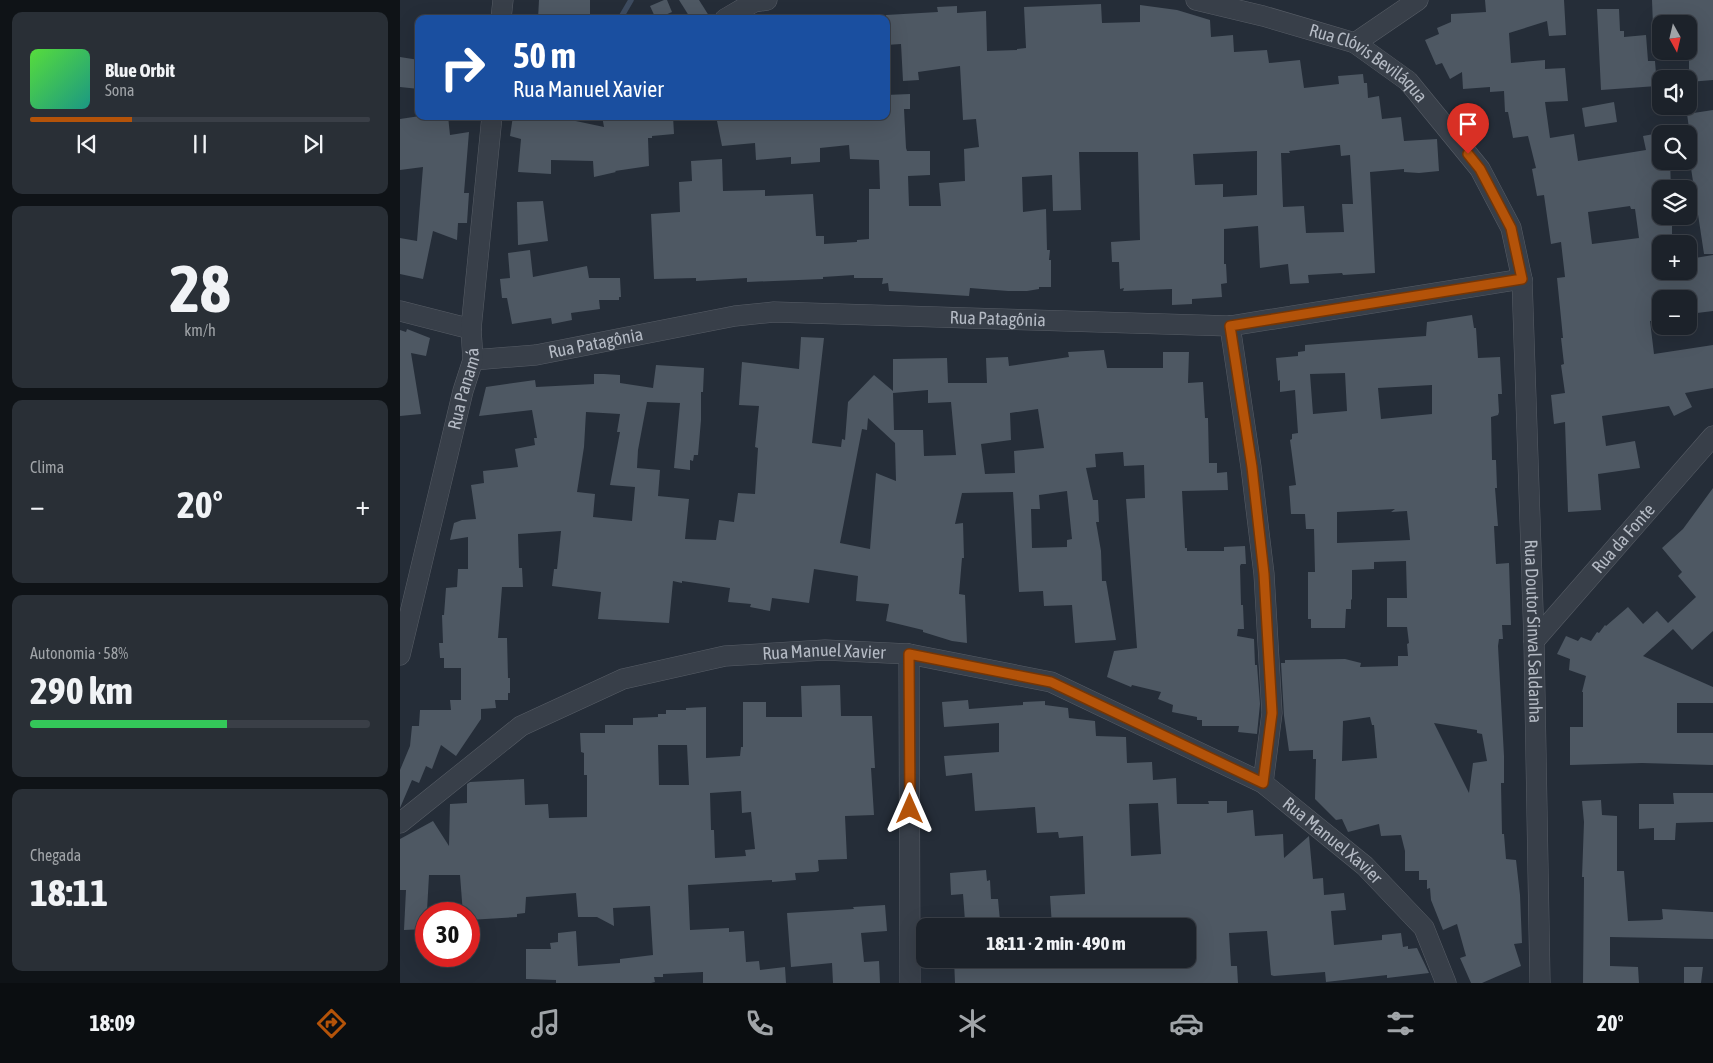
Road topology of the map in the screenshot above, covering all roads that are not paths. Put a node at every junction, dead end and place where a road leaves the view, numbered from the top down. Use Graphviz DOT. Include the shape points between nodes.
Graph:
graph roads {
  1 [pos="503,0"];
  2 [pos="767,0"];
  3 [pos="1196,0"];
  4 [pos="1418,0"];
  5 [pos="1259,8"];
  6 [pos="501,15"];
  7 [pos="732,15"];
  8 [pos="1355,43"];
  9 [pos="492,120"];
  10 [pos="1522,279"];
  11 [pos="400,311"];
  12 [pos="1230,326"];
  13 [pos="471,329"];
  14 [pos="472,360"];
  15 [pos="1713,436"];
  16 [pos="1534,641"];
  17 [pos="909,654"];
  18 [pos="400,655"];
  19 [pos="1263,783"];
  20 [pos="400,823"];
  21 [pos="910,983"];
  22 [pos="1446,983"];
  23 [pos="1540,983"];
  1 -- 6 [label="street"];
  2 -- 7 [label="street" via="754,2"];
  3 -- 5 [label="street, Rua Clóvis Beviláqua"];
  4 -- 8 [label="street"];
  5 -- 8 [label="street, Rua Clóvis Beviláqua"];
  8 -- 10 [label="street, Rua Clóvis Beviláqua" via="1408,81 1480,169 1511,228"];
  9 -- 13 [label="street, Rua Panamá"];
  10 -- 12 [label="street, Rua Patagônia"];
  10 -- 16 [label="street, Rua Doutor Sinval Saldanha"];
  11 -- 13 [label="street"];
  12 -- 14 [label="street, Rua Patagônia" via="774,312 735,316 536,355"];
  12 -- 19 [label="street" via="1252,467 1264,574 1272,713"];
  13 -- 14 [label="street, Rua Panamá"];
  14 -- 18 [label="street, Rua Panamá"];
  15 -- 16 [label="street, Rua da Fonte"];
  16 -- 23 [label="street, Rua Doutor Sinval Saldanha"];
  17 -- 19 [label="street, Rua Manuel Xavier" via="1051,682"];
  17 -- 20 [label="street, Rua Manuel Xavier" via="825,650 725,656 623,679 521,726"];
  17 -- 21 [label="street"];
  19 -- 22 [label="street, Rua Manuel Xavier" via="1365,866 1424,928"];
}
